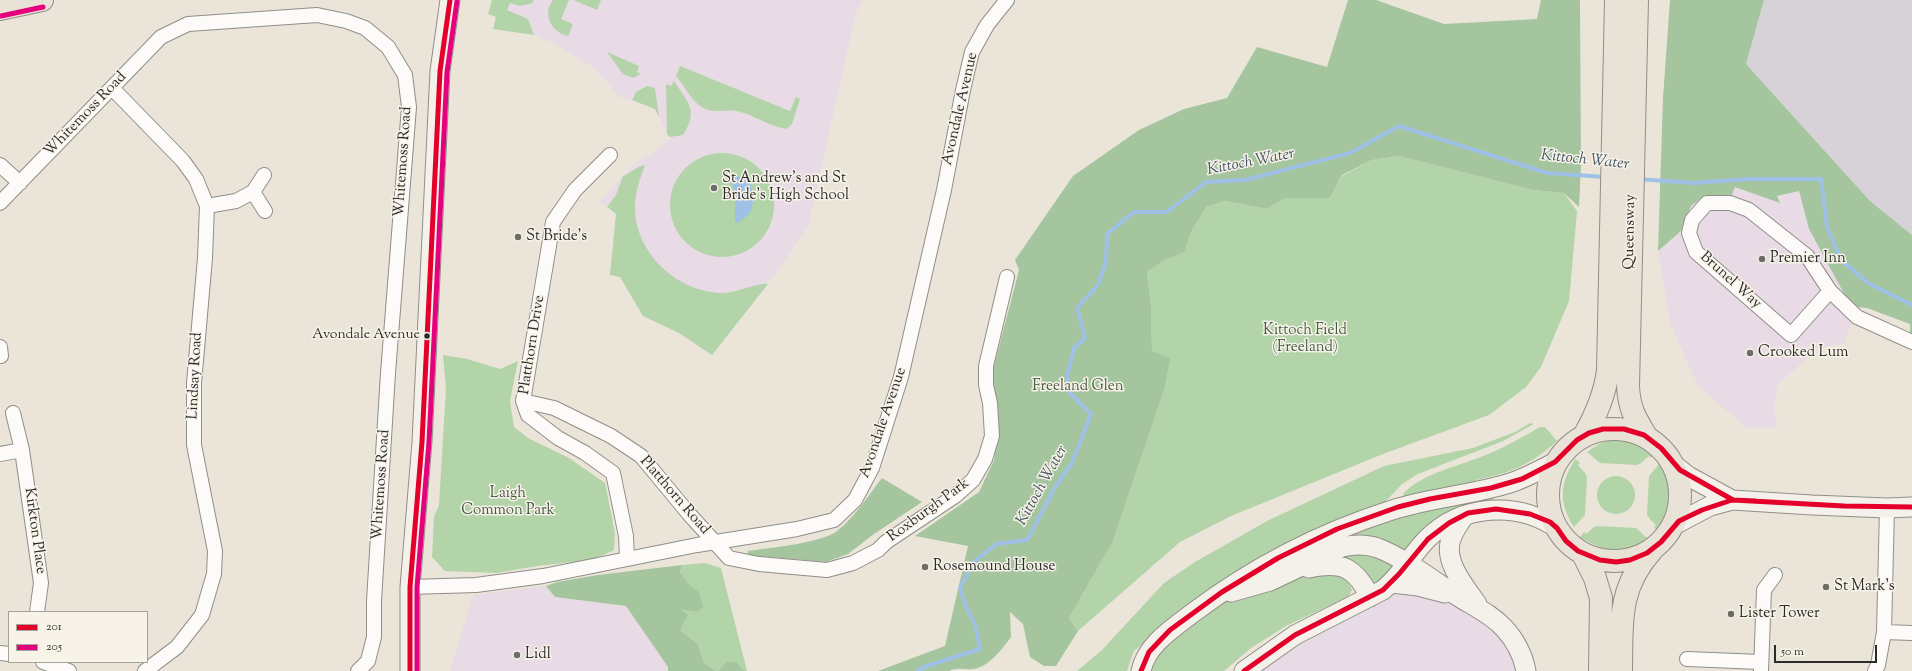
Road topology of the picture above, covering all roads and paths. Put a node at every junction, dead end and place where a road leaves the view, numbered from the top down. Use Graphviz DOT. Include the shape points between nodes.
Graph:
graph roads {
  1 [pos="42,0"];
  2 [pos="1007,0"];
  3 [pos="1616,0"];
  4 [pos="1637,0"];
  5 [pos="449,4"];
  6 [pos="0,9"];
  7 [pos="112,88"];
  8 [pos="1623,140"];
  9 [pos="610,155"];
  10 [pos="0,165"];
  11 [pos="264,176"];
  12 [pos="20,183"];
  13 [pos="253,192"];
  14 [pos="0,203"];
  15 [pos="207,206"];
  16 [pos="265,211"];
  17 [pos="1007,277"];
  18 [pos="1830,291"];
  19 [pos="1912,342"];
  20 [pos="523,401"];
  21 [pos="13,413"];
  22 [pos="1584,436"];
  23 [pos="1646,436"];
  24 [pos="22,450"];
  25 [pos="0,454"];
  26 [pos="1556,462"];
  27 [pos="1674,465"];
  28 [pos="1732,500"];
  29 [pos="1912,506"];
  30 [pos="1887,508"];
  31 [pos="1465,515"];
  32 [pos="1674,525"];
  33 [pos="1557,528"];
  34 [pos="715,543"];
  35 [pos="1653,549"];
  36 [pos="1583,554"];
  37 [pos="627,558"];
  38 [pos="1408,564"];
  39 [pos="1290,572"];
  40 [pos="1775,575"];
  41 [pos="1392,583"];
  42 [pos="410,587"];
  43 [pos="1214,597"];
  44 [pos="1370,597"];
  45 [pos="1459,597"];
  46 [pos="1479,608"];
  47 [pos="37,611"];
  48 [pos="1884,632"];
  49 [pos="1912,633"];
  50 [pos="1687,659"];
  51 [pos="46,663"];
  52 [pos="1761,666"];
  53 [pos="69,671"];
  54 [pos="145,671"];
  55 [pos="358,671"];
  56 [pos="410,671"];
  57 [pos="1141,671"];
  58 [pos="1244,671"];
  59 [pos="1526,671"];
  60 [pos="1600,671"];
  61 [pos="1621,671"];
  62 [pos="1875,671"];
  1 -- 6 [label="highway"];
  2 -- 34 [label="street, Avondale Avenue" via="987,25 972,52 944,190 901,376 872,468 855,500 834,520"];
  3 -- 8 [label="highway, Queensway"];
  4 -- 8 [label="highway, Queensway"];
  5 -- 42 [label="street" via="440,70 421,450"];
  7 -- 12 [label="street, Whitemoss Road"];
  7 -- 15 [label="street, Lindsay Road" via="183,161 196,179"];
  7 -- 55 [label="street, Whitemoss Road" via="160,37 188,24 317,15 341,19 365,28 388,47 405,75 409,107 388,373 374,637 368,661"];
  8 -- 22 [label="highway, Queensway" via="1610,234 1607,381 1597,412"];
  8 -- 23 [label="highway, Queensway" via="1632,231 1628,397 1632,413"];
  9 -- 20 [label="street, Platthorn Drive" via="575,190 554,222"];
  10 -- 12 [label="street"];
  11 -- 13 [label="street"];
  12 -- 14 [label="street, Whitemoss Road"];
  13 -- 15 [label="street" via="236,200"];
  13 -- 16 [label="street"];
  15 -- 54 [label="street, Lindsay Road" via="194,382 194,445 215,551 214,574 202,615 177,647"];
  17 -- 34 [label="street, Roxburgh Park" via="986,366 992,436 985,459 973,480 955,496 878,550 853,563 827,570 759,564 729,558"];
  18 -- 18 [label="street, Brunel Way" via="1791,335 1696,252 1688,233 1692,220 1706,202 1730,203 1749,210 1807,256"];
  18 -- 19 [label="street, Brunel Way" via="1857,317"];
  20 -- 34 [label="street, Platthorn Road" via="554,408 611,436 641,456"];
  20 -- 37 [label="street, Platthorn Drive" via="528,415 558,438 613,473 626,536"];
  21 -- 24 [label="street, Kirkton Place"];
  22 -- 23 [label="highway" via="1597,430 1612,428 1626,429"];
  22 -- 26 [label="highway" via="1568,447"];
  23 -- 27 [label="highway" via="1662,449"];
  24 -- 25 [label="street"];
  24 -- 47 [label="street, Kirkton Place" via="41,584"];
  26 -- 33 [label="highway" via="1550,476 1548,491 1550,514"];
  26 -- 43 [label="street" via="1511,483 1491,489 1430,499 1347,525 1268,562"];
  27 -- 28 [label="street" via="1688,476"];
  27 -- 32 [label="highway" via="1681,495"];
  28 -- 30 [label="street"];
  28 -- 32 [label="street" via="1710,506"];
  29 -- 30 [label="street"];
  30 -- 48 [label="street"];
  31 -- 33 [label="street" via="1476,511 1507,510 1539,518"];
  31 -- 38 [label="street" via="1436,531"];
  31 -- 46 [label="street" via="1450,540 1451,558 1461,581"];
  32 -- 35 [label="highway"];
  33 -- 36 [label="highway" via="1571,545"];
  34 -- 37 [label="street, Avondale Avenue"];
  35 -- 36 [label="highway" via="1639,557 1623,561 1598,560"];
  35 -- 61 [label="highway" via="1636,571 1624,598"];
  36 -- 60 [label="highway" via="1595,578 1601,598"];
  37 -- 42 [label="street, Avondale Avenue" via="543,576 483,584"];
  38 -- 39 [label="street" via="1378,548 1354,545 1342,547"];
  38 -- 41 [label="street"];
  38 -- 45 [label="street"];
  39 -- 43 [label="street" via="1270,581"];
  39 -- 44 [label="street" via="1327,564 1339,566 1353,572"];
  40 -- 52 [label="street" via="1764,590"];
  41 -- 44 [label="street"];
  41 -- 45 [label="street" via="1431,589"];
  42 -- 56 [label="street"];
  43 -- 57 [label="street" via="1148,651"];
  44 -- 58 [label="street" via="1295,635"];
  45 -- 46 [label="street"];
  46 -- 59 [label="street" via="1504,628 1521,653"];
  48 -- 49 [label="street"];
  48 -- 62 [label="street"];
  50 -- 52 [label="street"];
  51 -- 53 [label="street"];
}
